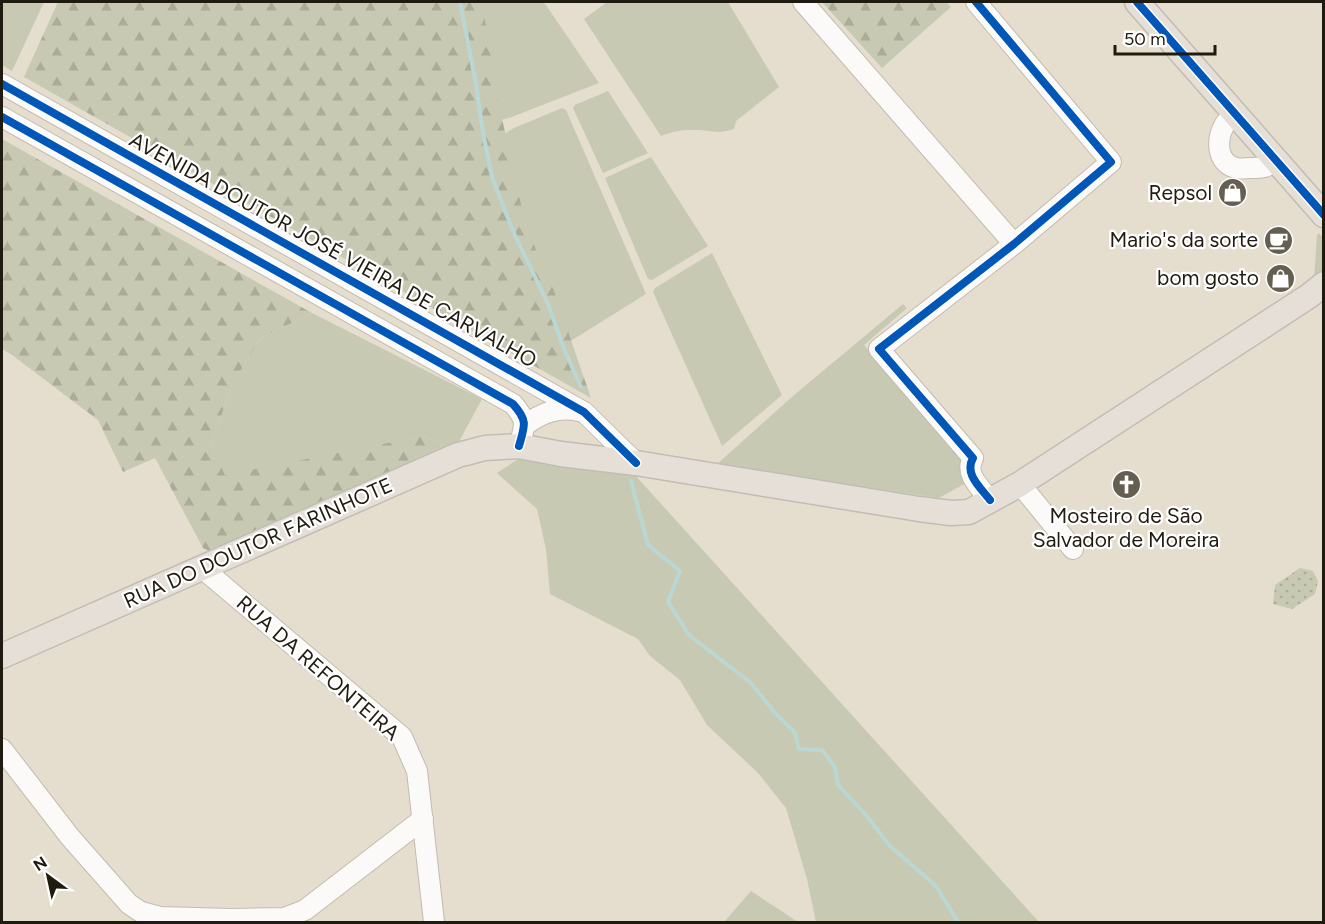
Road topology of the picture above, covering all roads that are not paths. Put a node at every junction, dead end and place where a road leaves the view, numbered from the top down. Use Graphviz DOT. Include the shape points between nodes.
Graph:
graph roads {
  1 [pos="803,2"];
  2 [pos="976,2"];
  3 [pos="1137,2"];
  4 [pos="2,84"];
  5 [pos="1235,114"];
  6 [pos="2,117"];
  7 [pos="1276,160"];
  8 [pos="1319,206"];
  9 [pos="1014,244"];
  10 [pos="1323,284"];
  11 [pos="584,412"];
  12 [pos="522,435"];
  13 [pos="636,463"];
  14 [pos="1020,484"];
  15 [pos="990,500"];
  16 [pos="1073,549"];
  17 [pos="202,568"];
  18 [pos="2,656"];
  19 [pos="2,749"];
  20 [pos="423,819"];
  21 [pos="434,922"];
  1 -- 9 [label="street"];
  2 -- 9 [label="street" via="1111,162"];
  3 -- 5 [label="main road"];
  4 -- 11 [label="street, AVENIDA DOUTOR JOSÉ VIEIRA DE CARVALHO"];
  5 -- 7 [label="main road"];
  5 -- 7 [label="street" via="1225,123 1220,138 1219,150 1224,161 1235,168 1252,168 1267,167"];
  6 -- 12 [label="street" via="513,404 521,412"];
  7 -- 8 [label="main road"];
  9 -- 15 [label="street" via="879,349 973,458 970,472"];
  10 -- 14 [label="main road, RUA DO DOUTOR FARINHOTE"];
  11 -- 12 [label="street" via="551,410 537,416"];
  11 -- 13 [label="street, AVENIDA DOUTOR JOSÉ VIEIRA DE CARVALHO"];
  12 -- 13 [label="main road, RUA DO DOUTOR FARINHOTE" via="561,454"];
  12 -- 17 [label="main road, RUA DO DOUTOR FARINHOTE" via="458,455"];
  13 -- 15 [label="main road, RUA DO DOUTOR FARINHOTE" via="951,513 969,512"];
  14 -- 15 [label="main road, RUA DO DOUTOR FARINHOTE"];
  14 -- 16 [label="street"];
  17 -- 18 [label="main road, RUA DO DOUTOR FARINHOTE"];
  17 -- 20 [label="street, RUA DA REFONTEIRA" via="402,737 417,771"];
  19 -- 20 [label="street" via="70,837 129,904 160,917 284,918 304,910"];
  20 -- 21 [label="street, RUA DA REFONTEIRA"];
}
